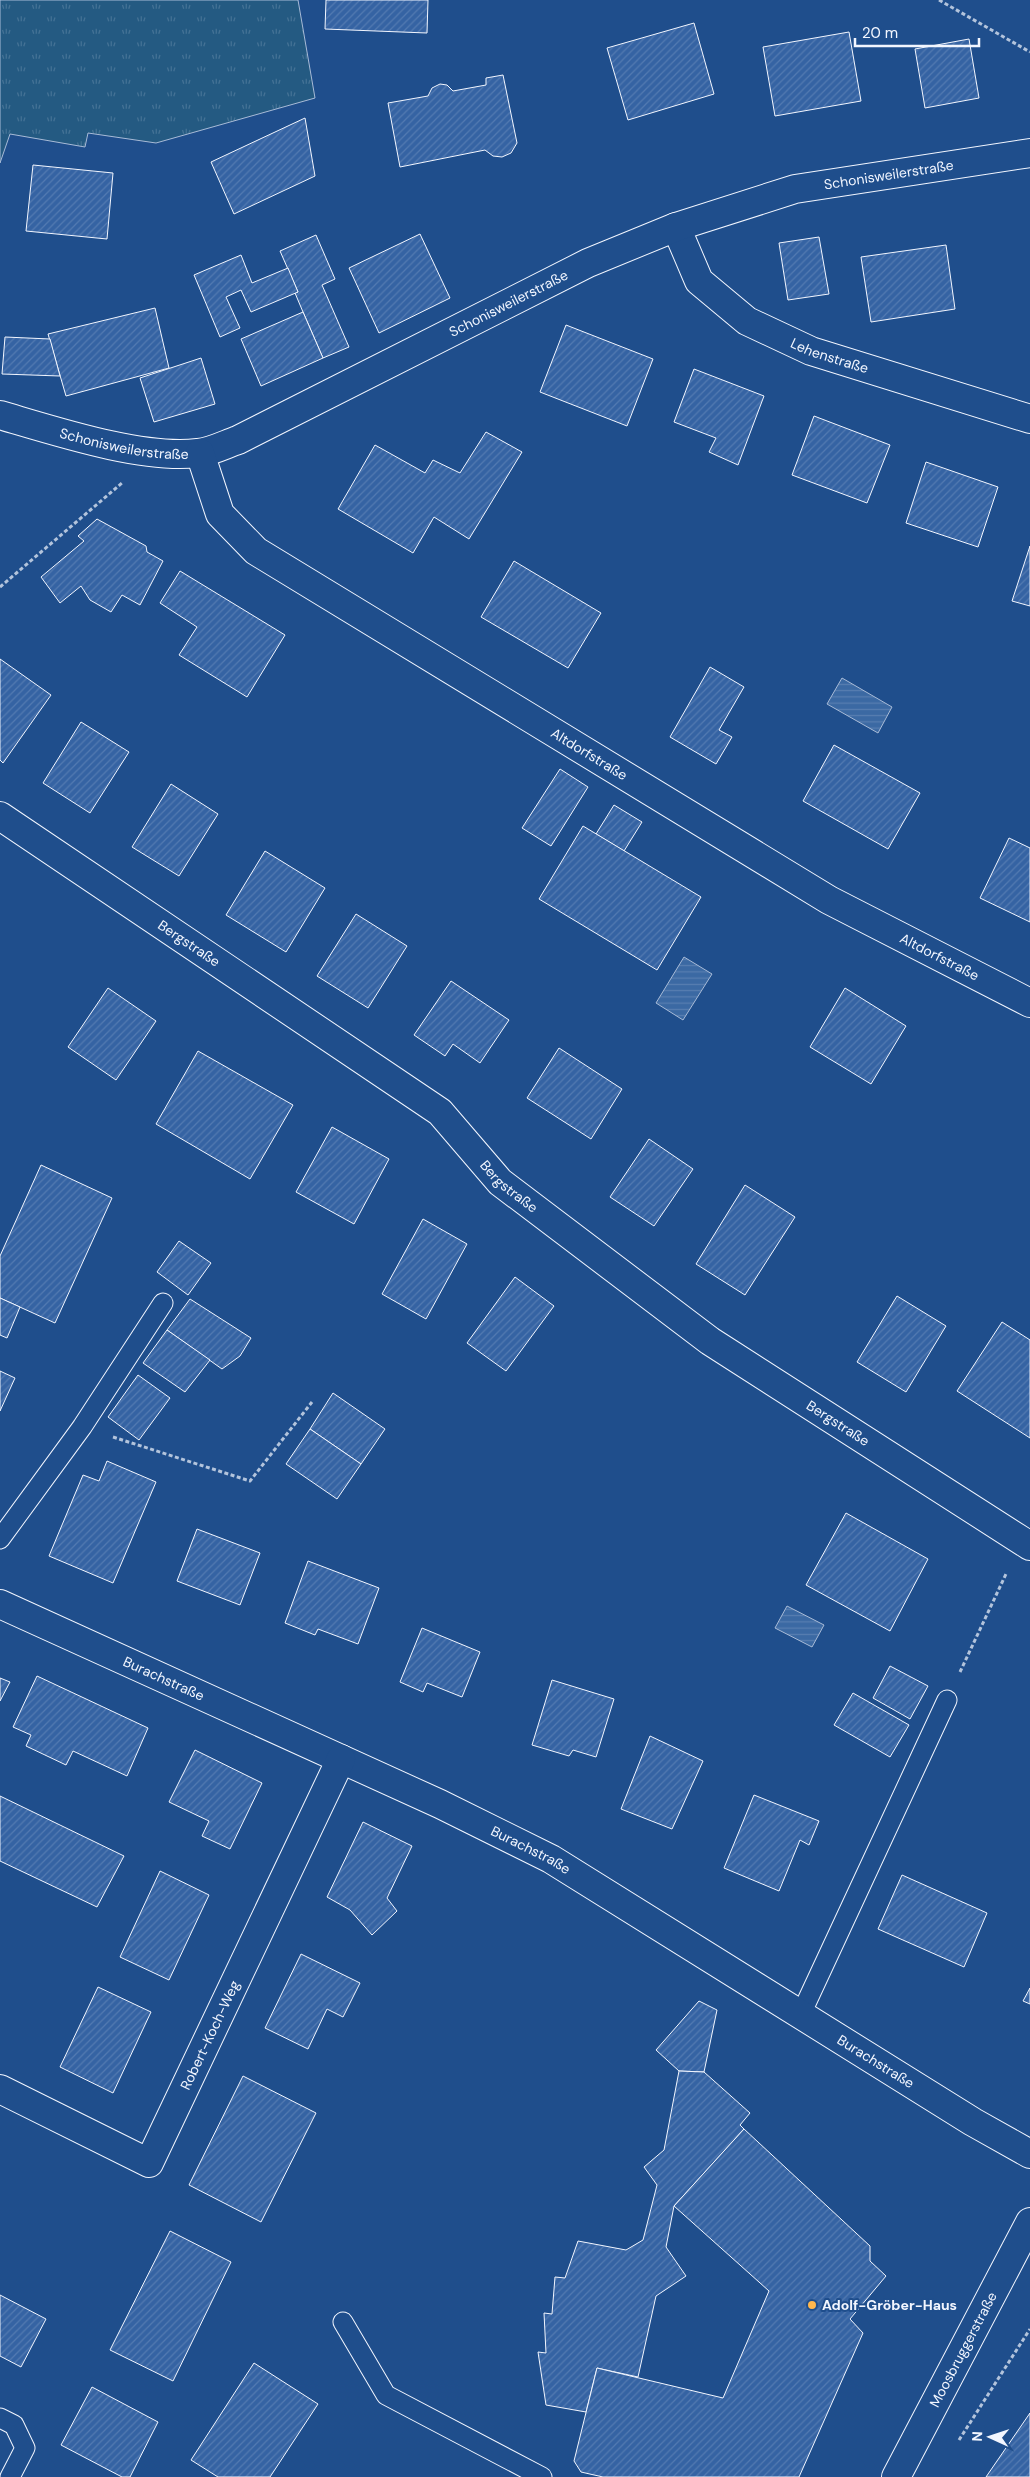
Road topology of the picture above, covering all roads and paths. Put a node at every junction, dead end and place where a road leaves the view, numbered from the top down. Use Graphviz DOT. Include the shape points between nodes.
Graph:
graph roads {
  1 [pos="939,0"];
  2 [pos="1030,52"];
  3 [pos="1030,154"];
  4 [pos="676,227"];
  5 [pos="0,415"];
  6 [pos="1030,419"];
  7 [pos="131,449"];
  8 [pos="200,453"];
  9 [pos="0,587"];
  10 [pos="0,816"];
  11 [pos="1030,1003"];
  12 [pos="163,1303"];
  13 [pos="312,1402"];
  14 [pos="82,1427"];
  15 [pos="0,1539"];
  16 [pos="1026,1543"];
  17 [pos="0,1604"];
  18 [pos="947,1700"];
  19 [pos="341,1759"];
  20 [pos="801,2014"];
  21 [pos="0,2089"];
  22 [pos="1030,2154"];
  23 [pos="1030,2222"];
  24 [pos="343,2322"];
  25 [pos="1030,2329"];
  26 [pos="0,2418"];
  27 [pos="958,2440"];
  28 [pos="10,2477"];
  29 [pos="542,2477"];
  30 [pos="896,2477"];
  1 -- 2 [label="path"];
  3 -- 4 [label="street, Schonisweilerstraße" via="795,190"];
  4 -- 6 [label="street, Lehenstraße" via="699,281 747,321 811,350"];
  4 -- 8 [label="street, Schonisweilerstraße" via="588,263 238,440"];
  5 -- 7 [label="street, Schonisweilerstraße"];
  7 -- 8 [label="street, Schonisweilerstraße" via="170,454"];
  7 -- 9 [label="path" via="121,484"];
  8 -- 11 [label="street, Altdorfstraße" via="220,514 256,551 829,900"];
  10 -- 16 [label="street, Bergstraße" via="440,1112 500,1182 710,1341"];
  12 -- 14 [label="lane"];
  13 -- 14 [label="path" via="250,1481"];
  14 -- 15 [label="lane"];
  16 -- 18 [label="path"];
  17 -- 19 [label="street, Burachstraße"];
  18 -- 20 [label="lane"];
  19 -- 20 [label="street, Burachstraße" via="551,1859"];
  19 -- 21 [label="street, Robert-Koch-Weg" via="149,2163"];
  20 -- 22 [label="street, Burachstraße"];
  23 -- 30 [label="street, Moosbruggerstraße"];
  24 -- 29 [label="lane" via="386,2395"];
  25 -- 27 [label="path"];
  26 -- 28 [label="lane" via="14,2426 24,2448"];
}
